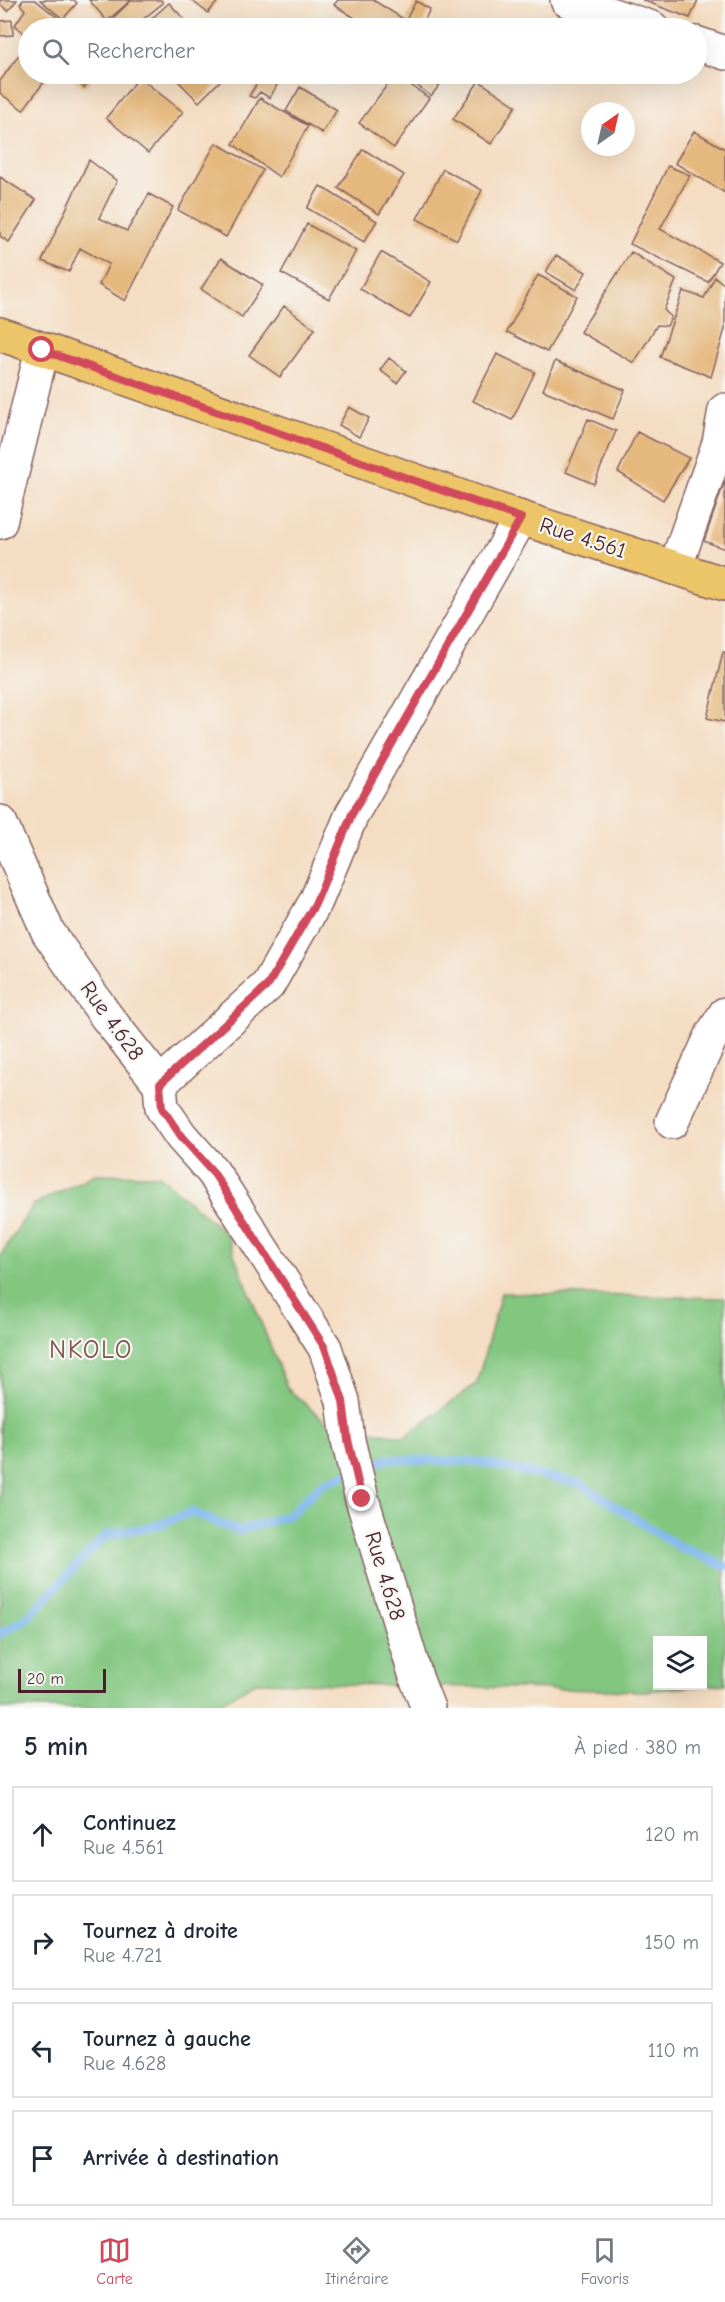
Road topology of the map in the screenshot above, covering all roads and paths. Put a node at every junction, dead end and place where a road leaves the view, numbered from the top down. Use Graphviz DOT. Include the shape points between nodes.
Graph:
graph roads {
  1 [pos="567,0"];
  2 [pos="622,18"];
  3 [pos="707,47"];
  4 [pos="725,53"];
  5 [pos="0,334"];
  6 [pos="42,350"];
  7 [pos="725,410"];
  8 [pos="521,518"];
  9 [pos="0,522"];
  10 [pos="675,567"];
  11 [pos="725,584"];
  12 [pos="0,822"];
  13 [pos="725,1014"];
  14 [pos="160,1084"];
  15 [pos="672,1122"];
  16 [pos="429,1708"];
  1 -- 2 [label="street"];
  3 -- 4 [label="street"];
  5 -- 6 [label="main road, Rue 4.561"];
  6 -- 8 [label="main road, Rue 4.561"];
  6 -- 9 [label="street"];
  7 -- 10 [label="street" via="719,443"];
  8 -- 10 [label="main road, Rue 4.561"];
  8 -- 14 [label="street" via="352,814 316,902 268,985"];
  10 -- 11 [label="main road, Rue 4.561"];
  12 -- 14 [label="street, Rue 4.628" via="48,932 106,1016"];
  13 -- 15 [label="street"];
  14 -- 16 [label="street, Rue 4.628" via="162,1108 213,1172 325,1348 343,1401 362,1499"];
}
